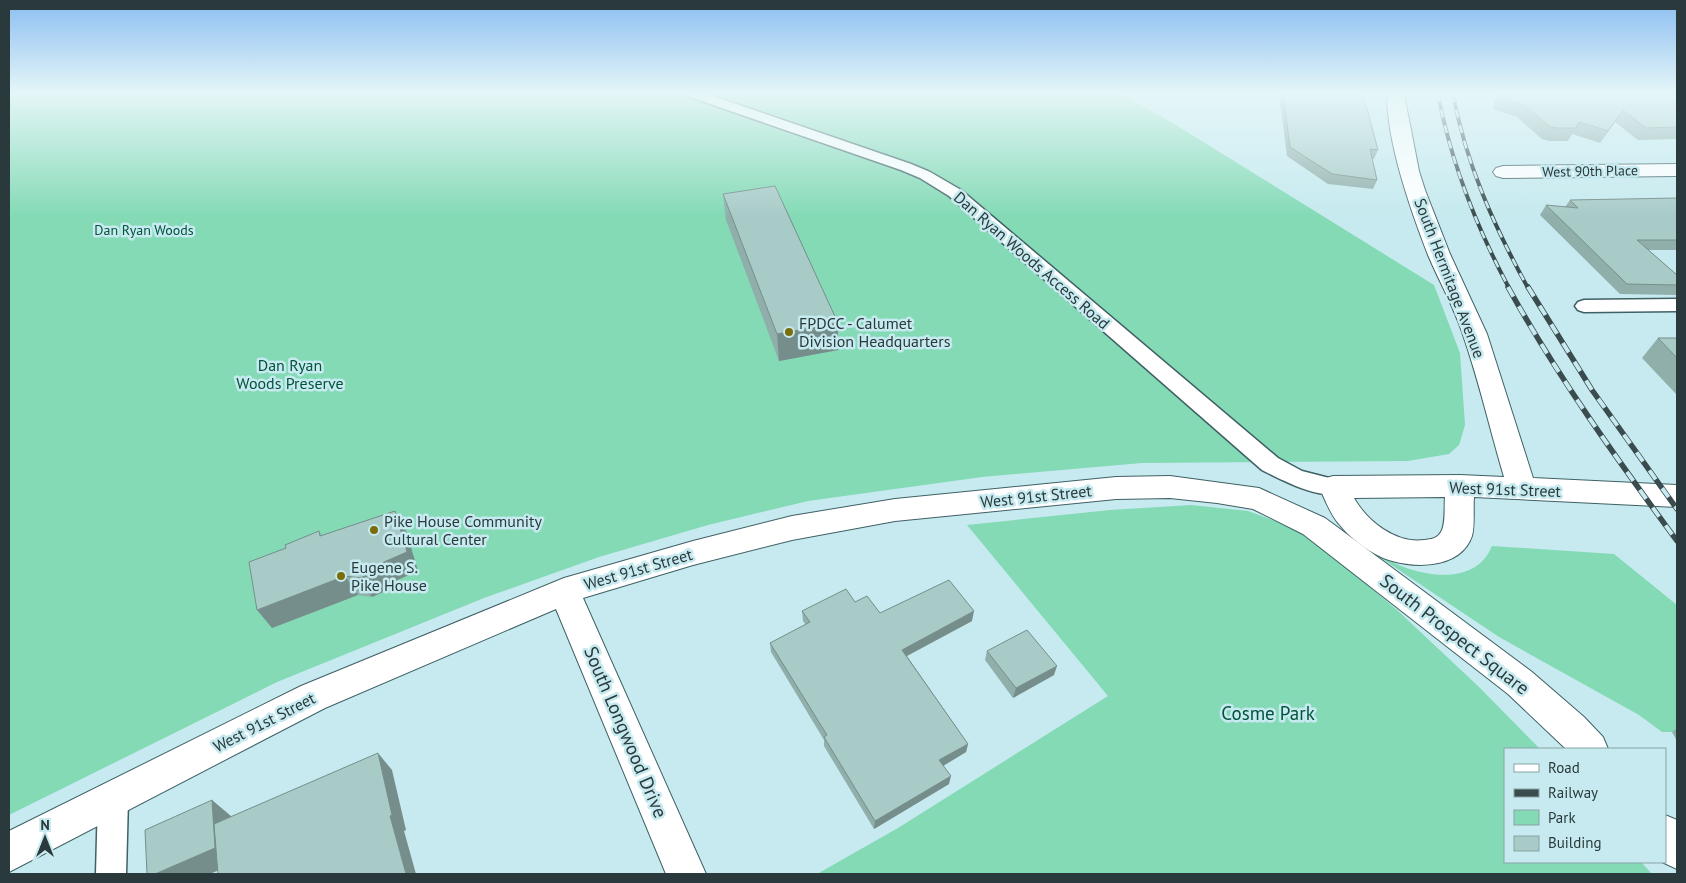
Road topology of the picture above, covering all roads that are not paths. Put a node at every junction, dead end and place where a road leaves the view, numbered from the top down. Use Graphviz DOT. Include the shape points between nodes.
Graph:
graph roads {
  1 [pos="814,135"];
  2 [pos="1402,135"];
  3 [pos="1677,170"];
  4 [pos="1503,172"];
  5 [pos="1677,305"];
  6 [pos="1584,306"];
  7 [pos="1460,486"];
  8 [pos="1333,487"];
  9 [pos="1522,489"];
  10 [pos="1677,496"];
  11 [pos="1314,526"];
  12 [pos="564,591"];
  13 [pos="1589,748"];
  14 [pos="113,799"];
  15 [pos="1666,835"];
  16 [pos="1677,849"];
  17 [pos="9,852"];
  18 [pos="111,874"];
  19 [pos="686,874"];
  1 -- 8 [label="lane, Dan Ryan Woods Access Road" via="906,167 954,193 1270,464 1296,478"];
  2 -- 9 [label="street, South Hermitage Avenue" via="1412,180 1439,254 1475,334"];
  3 -- 4 [label="street, West 90th Place"];
  5 -- 6 [label="lane"];
  7 -- 8 [label="street, West 91st Street"];
  7 -- 8 [label="street" via="1457,535 1444,549 1416,553 1391,548 1370,535 1349,516"];
  7 -- 9 [label="street, West 91st Street"];
  9 -- 10 [label="street, West 91st Street"];
  11 -- 12 [label="street, West 91st Street" via="1258,499 1170,488 1116,488 895,510 792,528 692,553"];
  11 -- 13 [label="street, South Prospect Square" via="1520,683"];
  12 -- 14 [label="street, West 91st Street" via="312,697"];
  12 -- 19 [label="street, South Longwood Drive"];
  14 -- 17 [label="street, West 91st Street"];
  14 -- 18 [label="lane"];
  15 -- 16 [label="street"];
}
